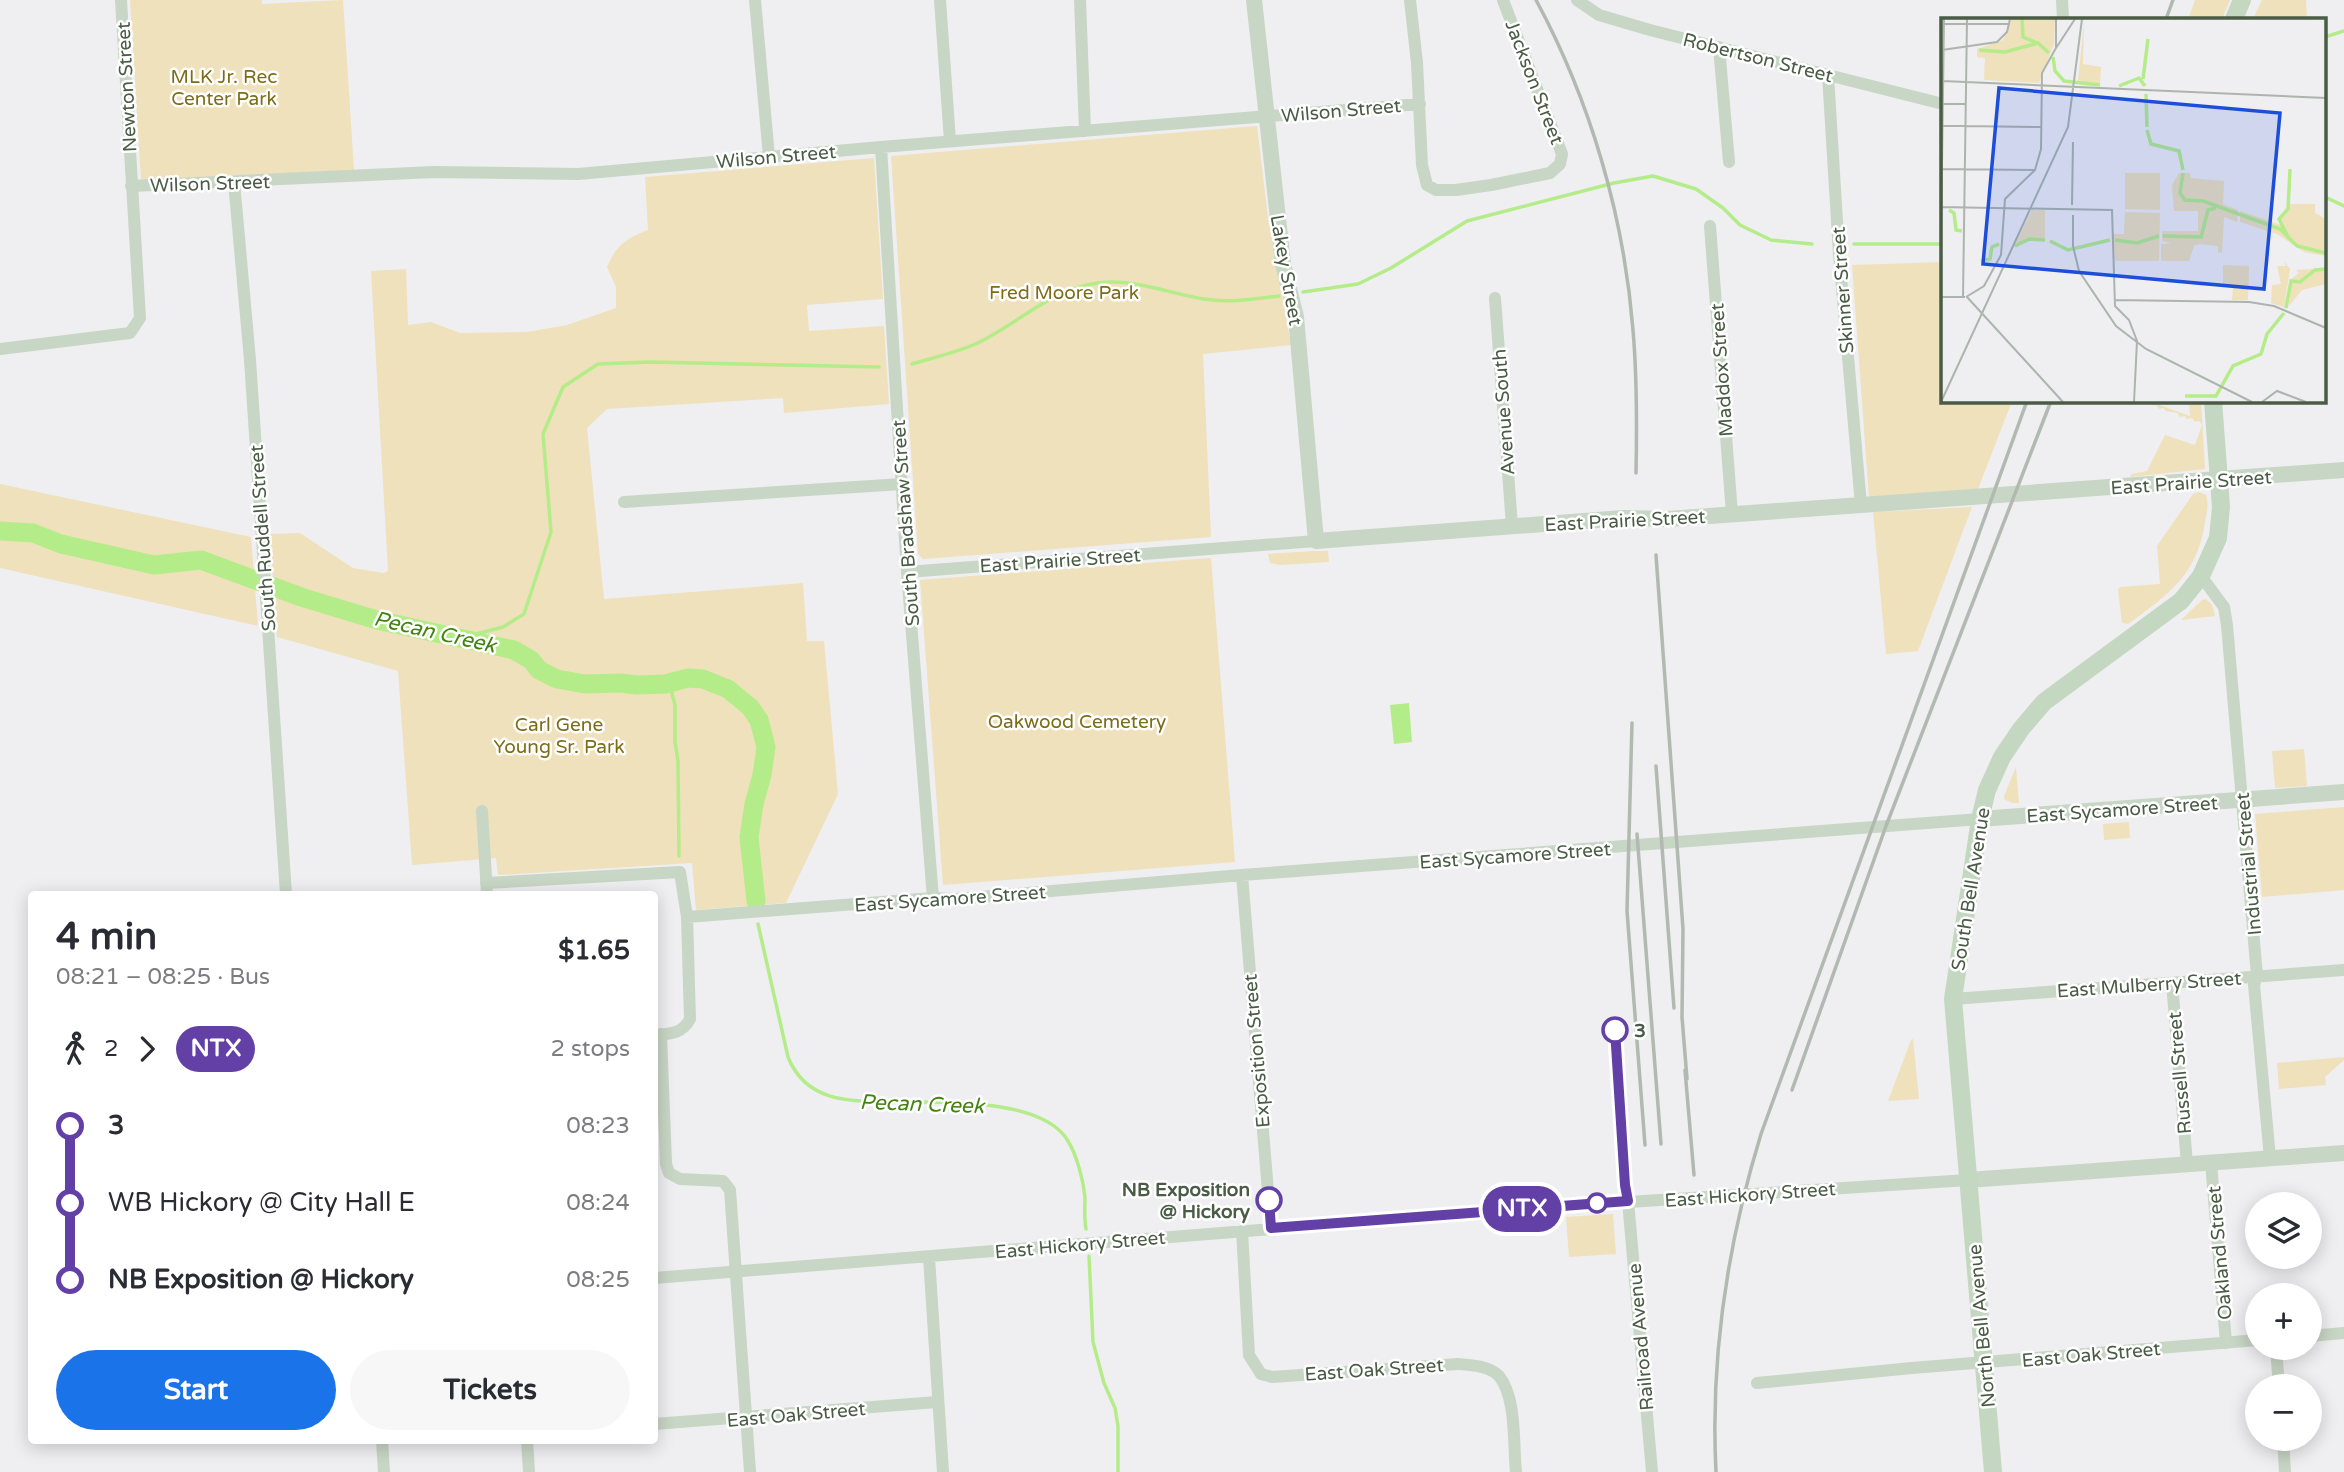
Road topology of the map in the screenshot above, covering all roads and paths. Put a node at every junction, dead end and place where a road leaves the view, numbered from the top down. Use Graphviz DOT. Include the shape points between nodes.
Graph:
graph roads {
  1 [pos="121,0"];
  2 [pos="755,0"];
  3 [pos="940,0"];
  4 [pos="1080,0"];
  5 [pos="1254,0"];
  6 [pos="1410,0"];
  7 [pos="1503,0"];
  8 [pos="1577,0"];
  9 [pos="2062,0"];
  10 [pos="2242,0"];
  11 [pos="2063,18"];
  12 [pos="2234,18"];
  13 [pos="1719,47"];
  14 [pos="1828,75"];
  15 [pos="1941,103"];
  16 [pos="1420,104"];
  17 [pos="1266,116"];
  18 [pos="1085,131"];
  19 [pos="950,141"];
  20 [pos="881,147"];
  21 [pos="769,157"];
  22 [pos="1729,162"];
  23 [pos="234,182"];
  24 [pos="131,186"];
  25 [pos="1710,226"];
  26 [pos="1495,298"];
  27 [pos="0,349"];
  28 [pos="2213,402"];
  29 [pos="2344,470"];
  30 [pos="2220,480"];
  31 [pos="902,484"];
  32 [pos="624,502"];
  33 [pos="1861,505"];
  34 [pos="1732,514"];
  35 [pos="1512,526"];
  36 [pos="1316,541"];
  37 [pos="907,572"];
  38 [pos="2201,576"];
  39 [pos="2344,792"];
  40 [pos="2242,800"];
  41 [pos="482,811"];
  42 [pos="1980,819"];
  43 [pos="1242,875"];
  44 [pos="487,889"];
  45 [pos="286,891"];
  46 [pos="933,898"];
  47 [pos="687,917"];
  48 [pos="2344,970"];
  49 [pos="2258,976"];
  50 [pos="2172,982"];
  51 [pos="1953,999"];
  52 [pos="658,1035"];
  53 [pos="2344,1153"];
  54 [pos="2270,1158"];
  55 [pos="2211,1163"];
  56 [pos="2187,1164"];
  57 [pos="1968,1180"];
  58 [pos="1628,1201"];
  59 [pos="1271,1228"];
  60 [pos="1242,1231"];
  61 [pos="929,1257"];
  62 [pos="736,1272"];
  63 [pos="658,1278"];
  64 [pos="2344,1333"];
  65 [pos="2322,1335"];
  66 [pos="2245,1341"];
  67 [pos="2226,1343"];
  68 [pos="1984,1363"];
  69 [pos="1757,1383"];
  70 [pos="937,1402"];
  71 [pos="746,1418"];
  72 [pos="658,1424"];
  73 [pos="382,1444"];
  74 [pos="527,1444"];
  75 [pos="2284,1451"];
  76 [pos="384,1472"];
  77 [pos="529,1472"];
  78 [pos="750,1472"];
  79 [pos="943,1472"];
  80 [pos="1516,1472"];
  81 [pos="1652,1472"];
  82 [pos="1993,1472"];
  83 [pos="2285,1472"];
  1 -- 24 [label="street, Newton Street"];
  2 -- 21 [label="street"];
  3 -- 19 [label="street"];
  4 -- 18 [label="street"];
  5 -- 17 [label="street, Lakey Street"];
  6 -- 16 [label="street"];
  7 -- 16 [label="street, Jackson Street" via="1562,154 1560,164 1550,173 1436,190 1427,185 1422,165"];
  8 -- 13 [label="street, Robertson Street" via="1600,15"];
  9 -- 11 [label="street"];
  10 -- 12 [label="main road"];
  13 -- 14 [label="street, Robertson Street"];
  13 -- 22 [label="street"];
  14 -- 15 [label="street, Robertson Street"];
  14 -- 33 [label="street, Skinner Street"];
  16 -- 17 [label="street, Wilson Street"];
  17 -- 18 [label="street, Wilson Street"];
  17 -- 36 [label="street, Lakey Street" via="1283,264 1296,317"];
  18 -- 19 [label="street, Wilson Street"];
  19 -- 20 [label="street, Wilson Street"];
  20 -- 21 [label="street, Wilson Street"];
  20 -- 31 [label="street, South Bradshaw Street"];
  21 -- 23 [label="street, Wilson Street" via="578,174 434,172"];
  23 -- 24 [label="street, Wilson Street"];
  23 -- 45 [label="street, South Ruddell Street"];
  24 -- 27 [label="street, Newton Street" via="140,318 130,333"];
  25 -- 34 [label="street, Maddox Street"];
  26 -- 35 [label="street, Avenue South"];
  28 -- 30 [label="main road, South Bell Avenue"];
  29 -- 30 [label="street, East Prairie Street"];
  30 -- 33 [label="street, East Prairie Street"];
  30 -- 38 [label="main road, South Bell Avenue" via="2218,538"];
  31 -- 32 [label="street"];
  31 -- 37 [label="street, South Bradshaw Street"];
  33 -- 34 [label="street, East Prairie Street"];
  34 -- 35 [label="street, East Prairie Street"];
  35 -- 36 [label="street, East Prairie Street"];
  36 -- 37 [label="street, East Prairie Street"];
  37 -- 46 [label="street, South Bradshaw Street"];
  38 -- 40 [label="street, Industrial Street" via="2224,607"];
  38 -- 42 [label="main road, South Bell Avenue" via="2181,601 2044,702 2002,757"];
  39 -- 40 [label="street, East Sycamore Street"];
  40 -- 42 [label="street, East Sycamore Street"];
  40 -- 49 [label="street, Industrial Street"];
  41 -- 44 [label="street"];
  42 -- 43 [label="street, East Sycamore Street"];
  42 -- 51 [label="main road, South Bell Avenue"];
  43 -- 46 [label="street, East Sycamore Street"];
  43 -- 59 [label="street, Exposition Street"];
  44 -- 47 [label="street" via="680,872"];
  46 -- 47 [label="street, East Sycamore Street"];
  47 -- 52 [label="street" via="690,1020 685,1029"];
  48 -- 49 [label="street, East Mulberry Street"];
  49 -- 50 [label="street, East Mulberry Street"];
  49 -- 54 [label="street, Industrial Street" via="2254,985"];
  50 -- 51 [label="street, East Mulberry Street"];
  50 -- 56 [label="street, Russell Street"];
  51 -- 57 [label="main road, South Bell Avenue"];
  52 -- 62 [label="street" via="666,1164 669,1173 680,1179 723,1181 730,1190"];
  53 -- 54 [label="street, East Hickory Street"];
  54 -- 55 [label="street, East Hickory Street"];
  55 -- 56 [label="street, East Hickory Street"];
  55 -- 67 [label="street, Oakland Street"];
  56 -- 57 [label="street, East Hickory Street"];
  57 -- 58 [label="street, East Hickory Street"];
  57 -- 68 [label="main road, North Bell Avenue"];
  58 -- 59 [label="street, East Hickory Street"];
  58 -- 81 [label="street, Railroad Avenue"];
  59 -- 60 [label="street, East Hickory Street"];
  60 -- 61 [label="street, East Hickory Street"];
  60 -- 80 [label="street, East Oak Street" via="1249,1355 1261,1374 1478,1366 1498,1374 1507,1390"];
  61 -- 62 [label="street, East Hickory Street"];
  61 -- 70 [label="street"];
  62 -- 63 [label="street, East Hickory Street"];
  62 -- 71 [label="street"];
  64 -- 65 [label="street"];
  66 -- 67 [label="street, East Oak Street"];
  67 -- 68 [label="street, East Oak Street"];
  68 -- 69 [label="street, East Oak Street"];
  68 -- 82 [label="main road, North Bell Avenue"];
  70 -- 71 [label="street, East Oak Street"];
  70 -- 79 [label="street"];
  71 -- 72 [label="street, East Oak Street"];
  71 -- 78 [label="street"];
  73 -- 76 [label="street"];
  74 -- 77 [label="street"];
  75 -- 83 [label="street"];
}
